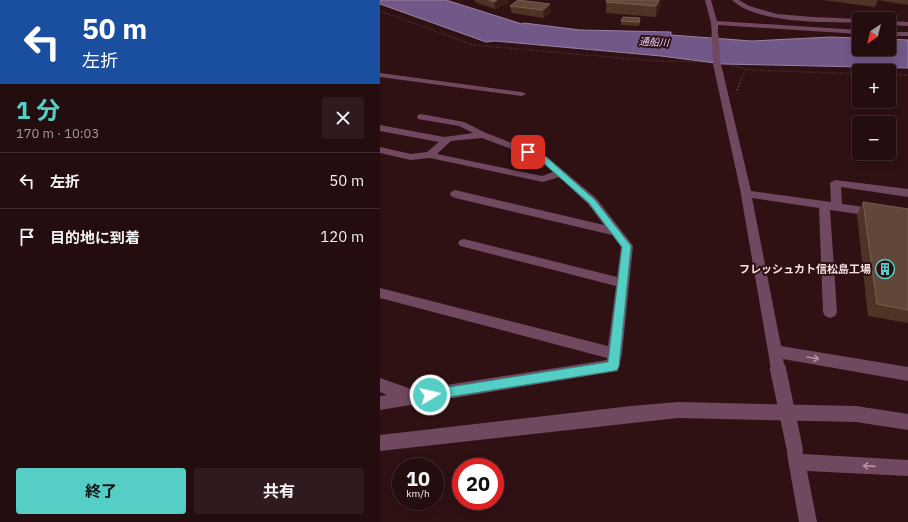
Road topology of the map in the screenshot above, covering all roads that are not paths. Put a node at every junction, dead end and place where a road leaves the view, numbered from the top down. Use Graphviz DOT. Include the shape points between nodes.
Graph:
graph roads {
  1 [pos="708,0"];
  2 [pos="735,0"];
  3 [pos="852,21"];
  4 [pos="714,23"];
  5 [pos="896,23"];
  6 [pos="908,24"];
  7 [pos="852,32"];
  8 [pos="896,34"];
  9 [pos="908,34"];
  10 [pos="380,75"];
  11 [pos="522,94"];
  12 [pos="421,117"];
  13 [pos="380,128"];
  14 [pos="483,135"];
  15 [pos="445,140"];
  16 [pos="380,150"];
  17 [pos="430,155"];
  18 [pos="560,173"];
  19 [pos="908,193"];
  20 [pos="455,194"];
  21 [pos="746,194"];
  22 [pos="824,205"];
  23 [pos="837,207"];
  24 [pos="908,218"];
  25 [pos="614,231"];
  26 [pos="464,243"];
  27 [pos="623,283"];
  28 [pos="380,293"];
  29 [pos="830,312"];
  30 [pos="775,351"];
  31 [pos="614,354"];
  32 [pos="908,374"];
  33 [pos="380,385"];
  34 [pos="415,397"];
  35 [pos="380,403"];
  36 [pos="908,422"];
  37 [pos="380,443"];
  38 [pos="796,456"];
  39 [pos="908,468"];
  40 [pos="808,522"];
  1 -- 4 [label="street"];
  2 -- 3 [label="street" via="766,13"];
  4 -- 7 [label="street"];
  4 -- 21 [label="street, bridge" via="714,63"];
  5 -- 6 [label="street"];
  8 -- 9 [label="street"];
  10 -- 11 [label="street"];
  12 -- 14 [label="street" via="461,124"];
  13 -- 15 [label="street"];
  14 -- 15 [label="street"];
  14 -- 18 [label="street" via="543,158"];
  15 -- 17 [label="street"];
  16 -- 17 [label="street" via="411,157"];
  17 -- 18 [label="street" via="543,179"];
  18 -- 25 [label="street" via="592,202"];
  19 -- 23 [label="street" via="834,183"];
  20 -- 25 [label="street"];
  21 -- 22 [label="street"];
  21 -- 30 [label="street"];
  22 -- 23 [label="street"];
  22 -- 29 [label="street"];
  23 -- 24 [label="street"];
  25 -- 27 [label="street" via="627,246"];
  26 -- 27 [label="street"];
  27 -- 31 [label="street"];
  28 -- 31 [label="street"];
  30 -- 32 [label="street, one-way"];
  30 -- 38 [label="street, bridge"];
  31 -- 34 [label="street" via="613,366"];
  33 -- 34 [label="street"];
  34 -- 35 [label="street"];
  36 -- 37 [label="street" via="856,414 678,410"];
  39 -- 38 [label="street, one-way"];
  38 -- 40 [label="street"];
}
